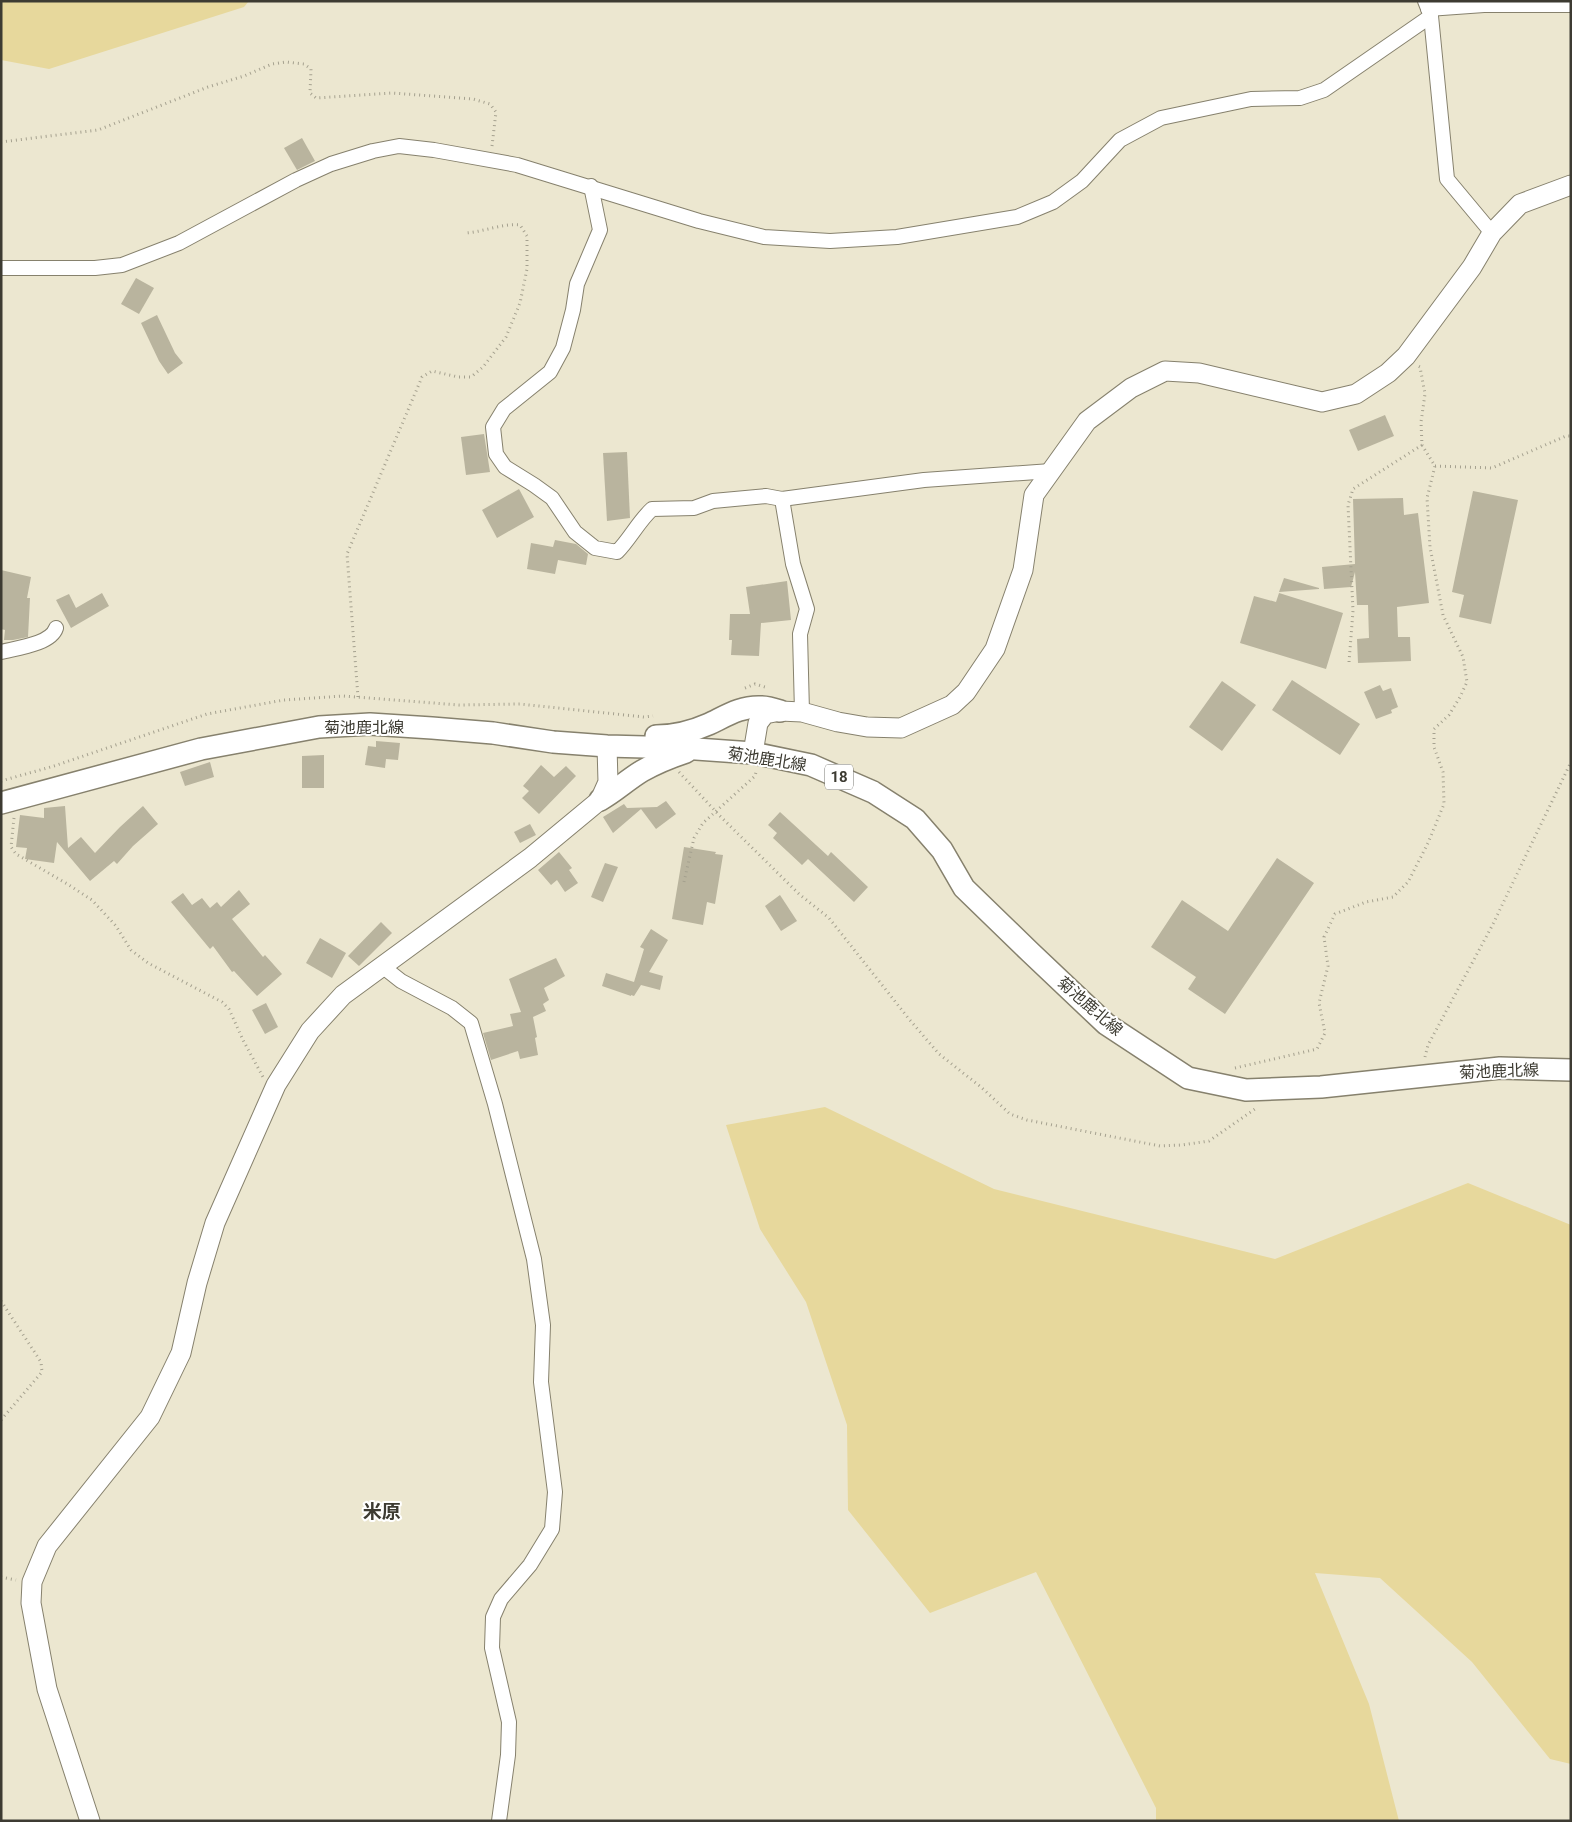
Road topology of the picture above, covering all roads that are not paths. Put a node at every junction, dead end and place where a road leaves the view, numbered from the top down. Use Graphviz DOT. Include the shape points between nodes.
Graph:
graph roads {
  1 [pos="1571,5"];
  2 [pos="1428,9"];
  3 [pos="1571,185"];
  4 [pos="591,186"];
  5 [pos="1492,233"];
  6 [pos="1,268"];
  7 [pos="1050,471"];
  8 [pos="782,499"];
  9 [pos="56,628"];
  10 [pos="1,652"];
  11 [pos="780,711"];
  12 [pos="802,712"];
  13 [pos="597,745"];
  14 [pos="695,749"];
  15 [pos="757,754"];
  16 [pos="600,800"];
  17 [pos="7,802"];
  18 [pos="382,966"];
  19 [pos="1571,1070"];
  20 [pos="90,1821"];
  21 [pos="499,1821"];
  1 -- 2 [label="street" via="1484,4"];
  2 -- 4 [label="street" via="1324,90 1300,98 1251,99 1161,118 1120,140 1082,181 1053,202 1017,217 897,237 830,241 764,237 699,221"];
  2 -- 5 [label="street" via="1447,179"];
  3 -- 5 [label="street" via="1520,204"];
  4 -- 6 [label="street" via="517,165 399,146 331,164 179,243 122,265"];
  4 -- 8 [label="street" via="600,230 577,284 563,348 550,372 504,409 493,427 496,454 504,467 552,498 575,532 595,548 617,552 652,509 694,508 713,501 766,496"];
  5 -- 7 [label="street" via="1472,267 1406,356 1388,373 1356,394 1322,402 1199,373 1165,371 1131,388 1087,421"];
  7 -- 8 [label="street" via="924,480"];
  7 -- 12 [label="street" via="1034,495 1023,570 995,649 959,699 901,728 848,724"];
  8 -- 12 [label="street" via="793,564 807,609 800,634"];
  9 -- 10 [label="street" via="48,640"];
  11 -- 12 [label="street"];
  11 -- 13 [label="main road" via="745,708 677,736 641,737"];
  11 -- 15 [label="street" via="765,714 758,723"];
  13 -- 14 [label="main road, 菊池鹿北線 / 18"];
  13 -- 16 [label="street" via="608,782"];
  13 -- 17 [label="main road, 菊池鹿北線 / 18" via="432,728 370,724 319,727 201,748"];
  14 -- 15 [label="main road, 菊池鹿北線 / 18"];
  14 -- 16 [label="main road" via="642,771"];
  15 -- 19 [label="main road, 菊池鹿北線 / 18" via="811,765 873,792 916,819 942,850 964,888 1030,952 1106,1024 1188,1078 1246,1090 1321,1087 1500,1068"];
  16 -- 18 [label="street" via="530,858"];
  18 -- 20 [label="street" via="343,995 310,1031 276,1085 215,1223 181,1353 154,1409 47,1546 32,1582 31,1603 47,1689"];
  18 -- 21 [label="street" via="471,1023 534,1259 543,1325 541,1382 555,1492 552,1529 530,1565 501,1599 494,1617 492,1648 508,1722 508,1755"];
}
